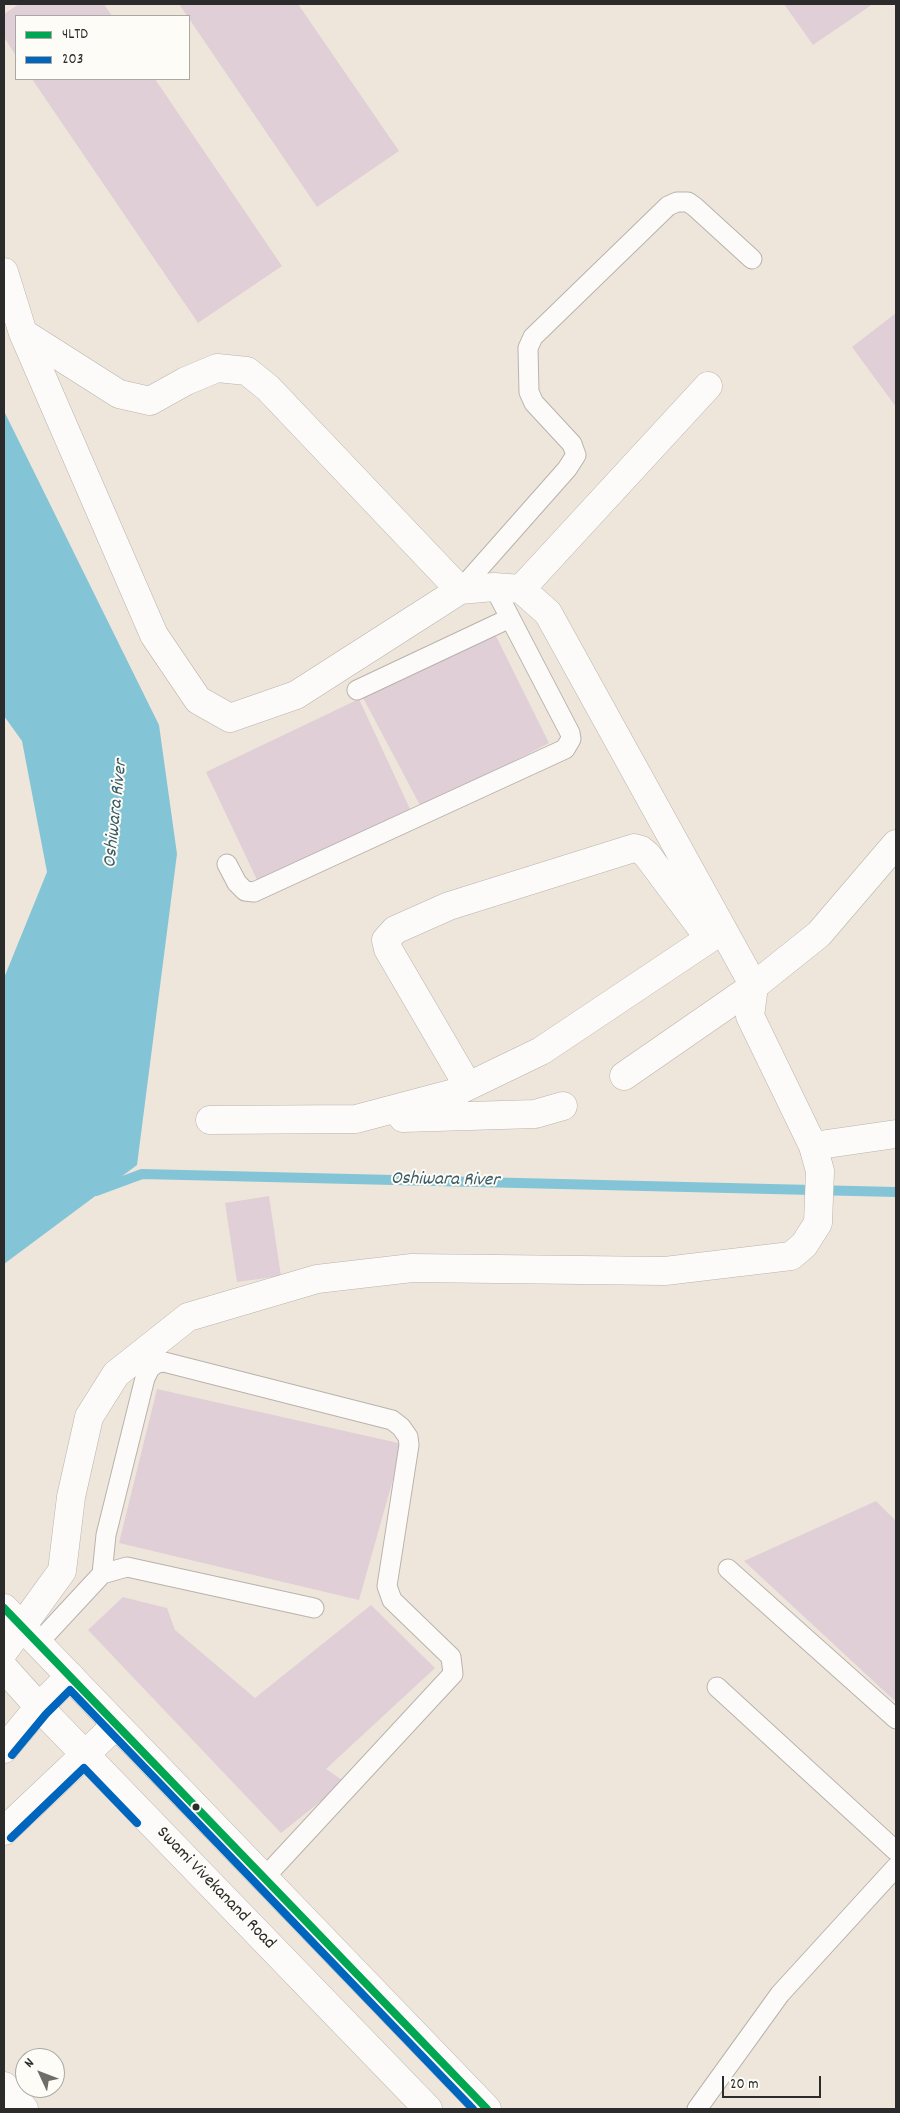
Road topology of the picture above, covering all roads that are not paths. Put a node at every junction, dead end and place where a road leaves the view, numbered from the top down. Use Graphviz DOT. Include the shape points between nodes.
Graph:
graph roads {
  1 [pos="752,259"];
  2 [pos="4,272"];
  3 [pos="23,333"];
  4 [pos="708,386"];
  5 [pos="494,587"];
  6 [pos="521,588"];
  7 [pos="460,590"];
  8 [pos="510,618"];
  9 [pos="357,690"];
  10 [pos="896,844"];
  11 [pos="227,864"];
  12 [pos="716,934"];
  13 [pos="754,986"];
  14 [pos="624,1076"];
  15 [pos="468,1086"];
  16 [pos="563,1106"];
  17 [pos="356,1119"];
  18 [pos="210,1120"];
  19 [pos="896,1134"];
  20 [pos="816,1158"];
  21 [pos="728,1569"];
  22 [pos="102,1574"];
  23 [pos="4,1608"];
  24 [pos="314,1608"];
  25 [pos="30,1635"];
  26 [pos="4,1651"];
  27 [pos="4,1668"];
  28 [pos="70,1676"];
  29 [pos="718,1687"];
  30 [pos="39,1707"];
  31 [pos="896,1720"];
  32 [pos="116,1724"];
  33 [pos="4,1749"];
  34 [pos="84,1754"];
  35 [pos="4,1831"];
  36 [pos="896,1851"];
  37 [pos="896,1867"];
  38 [pos="264,1878"];
  39 [pos="428,2048"];
  40 [pos="396,2077"];
  41 [pos="4,2086"];
  42 [pos="24,2109"];
  43 [pos="428,2109"];
  44 [pos="488,2109"];
  45 [pos="697,2109"];
  1 -- 7 [label="lane" via="695,207 688,202 677,202 668,206 533,337 528,348 529,392 534,403 572,444 576,455 568,469"];
  2 -- 3 [label="street"];
  3 -- 7 [label="street" via="119,394 150,401 218,368 247,371 268,388"];
  3 -- 7 [label="street" via="154,635 198,700 230,718 296,695"];
  4 -- 6 [label="street"];
  5 -- 6 [label="street"];
  5 -- 7 [label="street"];
  5 -- 8 [label="lane"];
  6 -- 12 [label="street" via="548,613"];
  8 -- 9 [label="lane"];
  8 -- 11 [label="lane" via="570,733 571,740 565,748 254,892 245,891 237,884"];
  10 -- 13 [label="street" via="819,934"];
  12 -- 13 [label="street"];
  12 -- 15 [label="street" via="541,1051"];
  12 -- 15 [label="street" via="647,855 634,848 449,906 395,930 386,940 388,948"];
  13 -- 14 [label="street"];
  13 -- 20 [label="street" via="750,1016"];
  15 -- 17 [label="street" via="454,1093"];
  16 -- 17 [label="street" via="535,1114"];
  17 -- 18 [label="street"];
  19 -- 20 [label="street"];
  20 -- 25 [label="street" via="818,1223 804,1246 791,1256 665,1271 412,1268 316,1279 188,1317 116,1374 89,1417 71,1496 62,1571"];
  21 -- 31 [label="lane"];
  22 -- 24 [label="lane" via="127,1567"];
  22 -- 25 [label="lane"];
  22 -- 38 [label="lane" via="106,1535 145,1378 157,1363 164,1362 392,1420 408,1437 387,1586 392,1600 451,1658 452,1674"];
  23 -- 25 [label="street"];
  25 -- 26 [label="street"];
  25 -- 28 [label="street"];
  27 -- 30 [label="street, Swami Vivekanand Road"];
  28 -- 30 [label="street"];
  28 -- 32 [label="street"];
  29 -- 36 [label="lane"];
  30 -- 33 [label="street"];
  30 -- 34 [label="street, Swami Vivekanand Road"];
  32 -- 34 [label="street"];
  32 -- 38 [label="street"];
  34 -- 35 [label="street"];
  34 -- 40 [label="street, Swami Vivekanand Road"];
  37 -- 45 [label="lane" via="780,1994"];
  38 -- 39 [label="street"];
  39 -- 40 [label="street"];
  39 -- 44 [label="street"];
  40 -- 43 [label="street, Swami Vivekanand Road"];
  41 -- 42 [label="street"];
}
